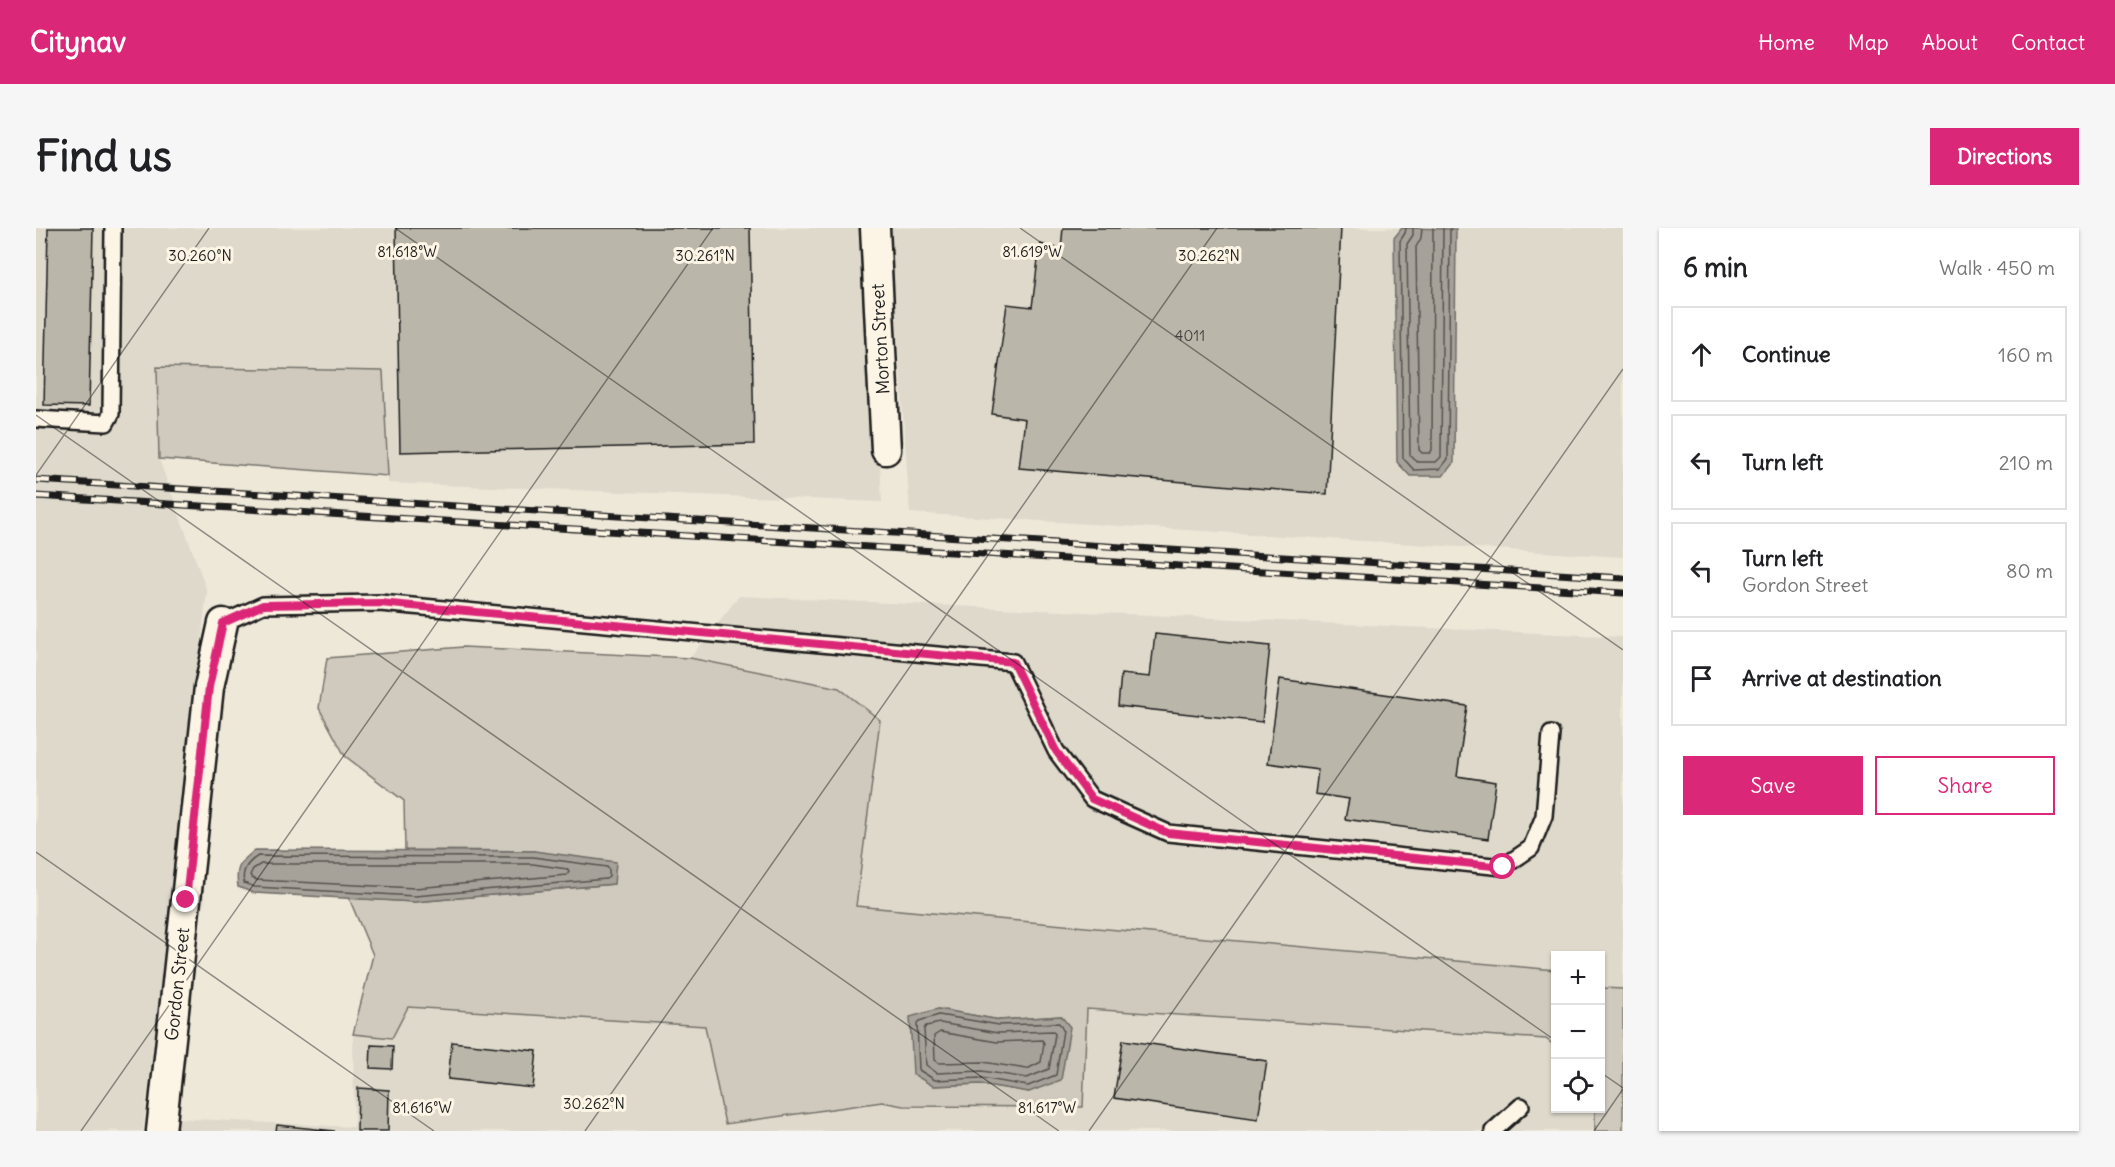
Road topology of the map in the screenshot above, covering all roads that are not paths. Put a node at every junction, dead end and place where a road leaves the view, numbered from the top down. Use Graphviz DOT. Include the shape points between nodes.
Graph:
graph roads {
  1 [pos="113,228"];
  2 [pos="875,228"];
  3 [pos="36,419"];
  4 [pos="886,450"];
  5 [pos="223,623"];
  6 [pos="1551,734"];
  7 [pos="1521,1106"];
  8 [pos="161,1131"];
  9 [pos="1493,1131"];
  1 -- 3 [label="lane" via="111,414 106,423"];
  2 -- 4 [label="street, Morton Street"];
  5 -- 6 [label="lane" via="263,605 380,603 1013,662 1056,751 1092,799 1168,833 1503,867 1531,848 1544,816"];
  5 -- 8 [label="street, Gordon Street" via="209,687"];
  7 -- 9 [label="lane"];
}
